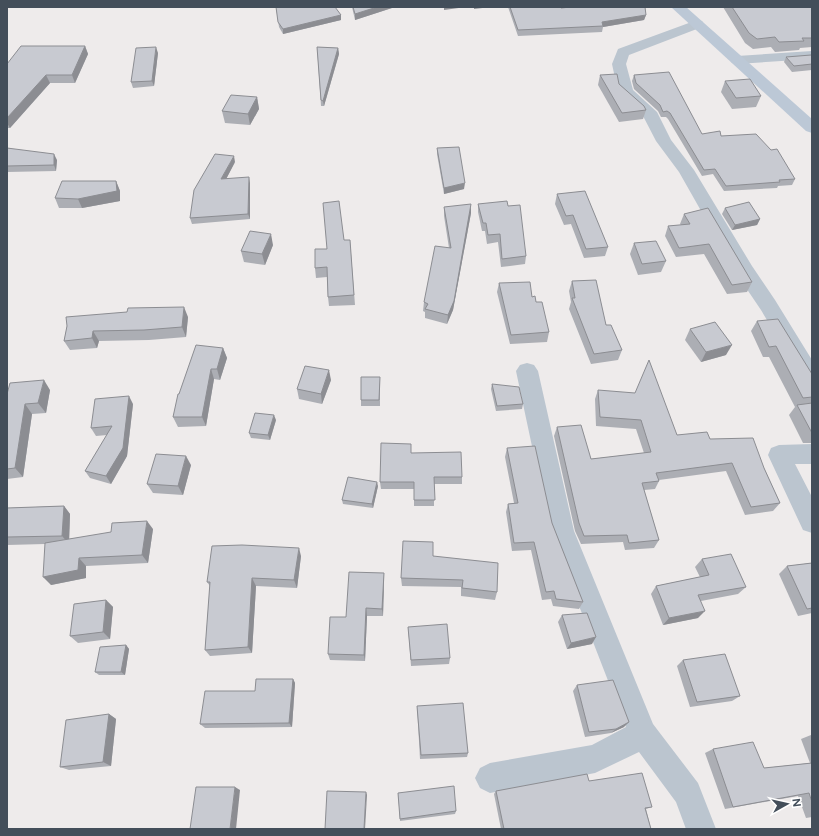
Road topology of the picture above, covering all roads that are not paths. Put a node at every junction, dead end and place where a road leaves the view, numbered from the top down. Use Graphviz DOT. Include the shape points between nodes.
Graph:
graph roads {
  1 [pos="678,7"];
  2 [pos="698,24"];
  3 [pos="812,55"];
  4 [pos="738,60"];
  5 [pos="812,128"];
  6 [pos="527,371"];
  7 [pos="812,378"];
  8 [pos="812,454"];
  9 [pos="812,522"];
  10 [pos="643,734"];
  11 [pos="490,778"];
  12 [pos="701,829"];
  1 -- 2 [label="main road"];
  2 -- 4 [label="main road"];
  2 -- 7 [label="street" via="623,52 619,64 626,92 649,112"];
  3 -- 4 [label="street"];
  4 -- 5 [label="main road"];
  6 -- 10 [label="street" via="562,532"];
  8 -- 9 [label="street" via="779,455"];
  10 -- 11 [label="street" via="595,759"];
  10 -- 12 [label="street" via="688,793"];
}
